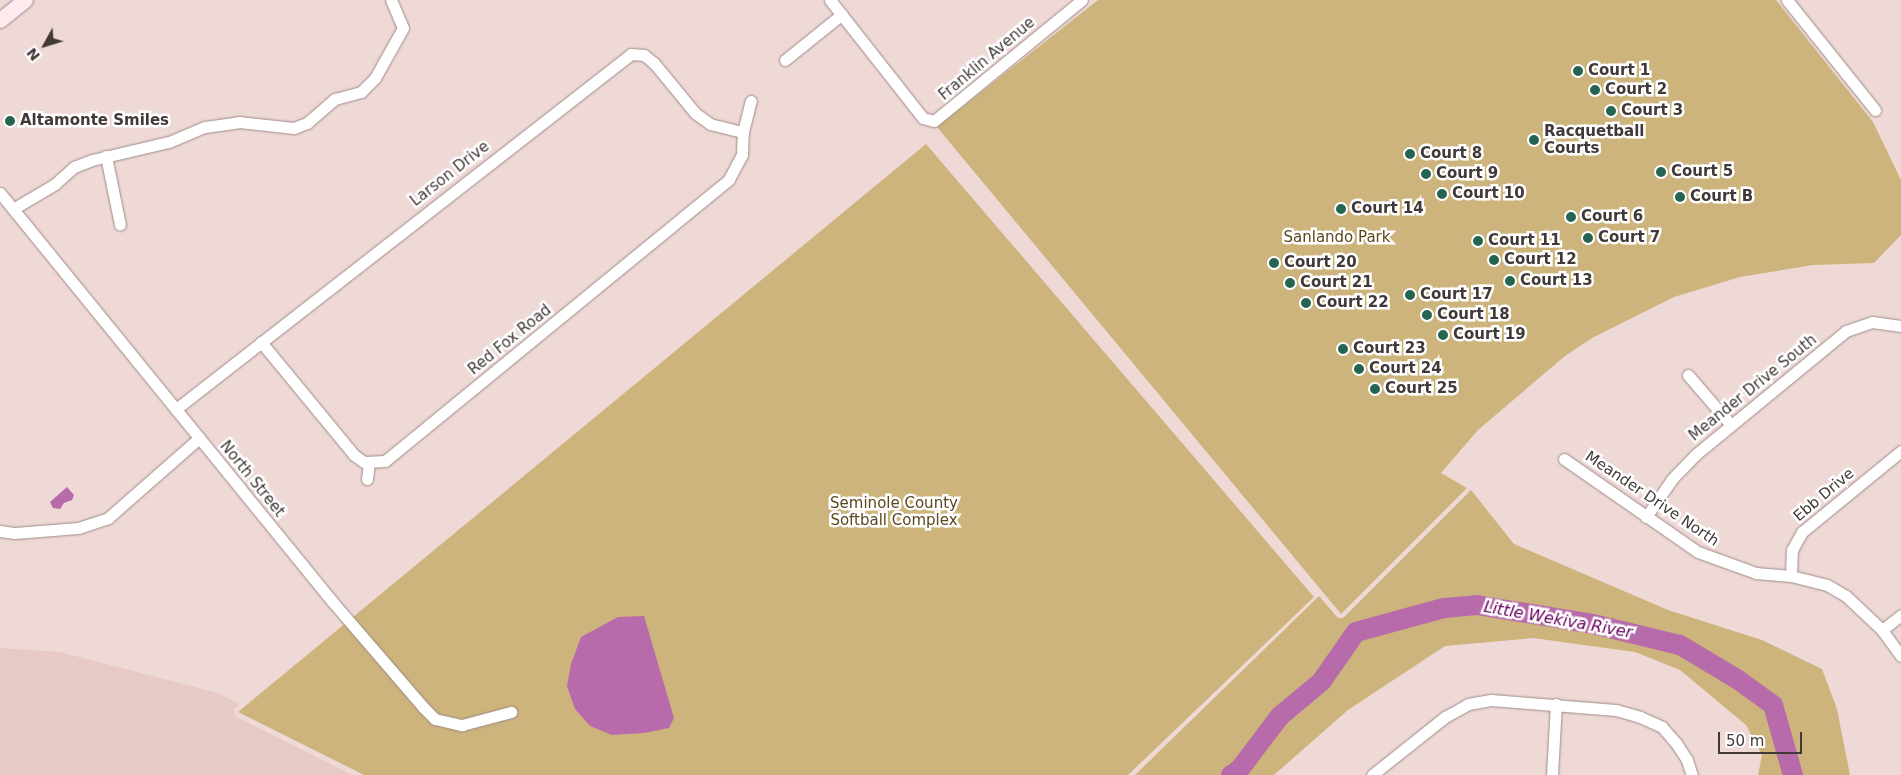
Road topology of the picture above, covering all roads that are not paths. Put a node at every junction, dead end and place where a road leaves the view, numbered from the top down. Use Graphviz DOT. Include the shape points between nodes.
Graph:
graph roads {
  1 [pos="25,0"];
  2 [pos="391,0"];
  3 [pos="830,0"];
  4 [pos="1787,0"];
  5 [pos="1079,1"];
  6 [pos="842,14"];
  7 [pos="0,20"];
  8 [pos="786,60"];
  9 [pos="751,101"];
  10 [pos="1874,110"];
  11 [pos="743,132"];
  12 [pos="106,156"];
  13 [pos="0,193"];
  14 [pos="13,209"];
  15 [pos="120,225"];
  16 [pos="1901,326"];
  17 [pos="261,342"];
  18 [pos="1688,374"];
  19 [pos="176,409"];
  20 [pos="1731,425"];
  21 [pos="199,438"];
  22 [pos="1901,451"];
  23 [pos="1564,459"];
  24 [pos="369,463"];
  25 [pos="367,479"];
  26 [pos="1646,517"];
  27 [pos="0,531"];
  28 [pos="1791,576"];
  29 [pos="1901,615"];
  30 [pos="1882,630"];
  31 [pos="1901,656"];
  32 [pos="1556,704"];
  33 [pos="511,712"];
  34 [pos="1372,775"];
  35 [pos="1552,775"];
  36 [pos="1692,775"];
  1 -- 7 [label="main road"];
  2 -- 12 [label="street" via="403,28 375,78 361,92 335,99 307,122 294,128 238,122 205,127 169,142"];
  3 -- 6 [label="street"];
  4 -- 10 [label="street"];
  5 -- 6 [label="street, Franklin Avenue" via="934,120 923,118"];
  6 -- 8 [label="street"];
  9 -- 11 [label="street, Red Fox Road"];
  11 -- 17 [label="street, Larson Drive" via="710,124 695,113 654,63 644,55 631,54"];
  11 -- 24 [label="street, Red Fox Road" via="742,155 729,179 386,461"];
  12 -- 14 [label="street" via="74,167 55,184"];
  12 -- 15 [label="street"];
  13 -- 14 [label="street, North Street"];
  14 -- 19 [label="street, North Street"];
  16 -- 20 [label="street, Meander Drive South" via="1872,322 1846,331"];
  17 -- 19 [label="street, Larson Drive"];
  17 -- 24 [label="street" via="354,455"];
  18 -- 20 [label="street"];
  19 -- 21 [label="street, North Street"];
  20 -- 26 [label="street, Meander Drive South" via="1672,479"];
  21 -- 27 [label="street" via="108,518 78,528 15,533"];
  21 -- 33 [label="street, North Street" via="331,600 436,720 462,725"];
  22 -- 28 [label="street, Ebb Drive" via="1802,532 1792,550"];
  23 -- 26 [label="street, Meander Drive North"];
  24 -- 25 [label="street"];
  26 -- 28 [label="street, Meander Drive North" via="1698,552 1729,565 1756,573"];
  28 -- 30 [label="street, Meander Drive North" via="1833,588"];
  29 -- 30 [label="street"];
  30 -- 31 [label="street, Meander Drive North"];
  32 -- 34 [label="street" via="1491,700 1468,704 1445,717"];
  32 -- 35 [label="street"];
  32 -- 36 [label="street" via="1616,710 1662,727 1687,760"];
}
